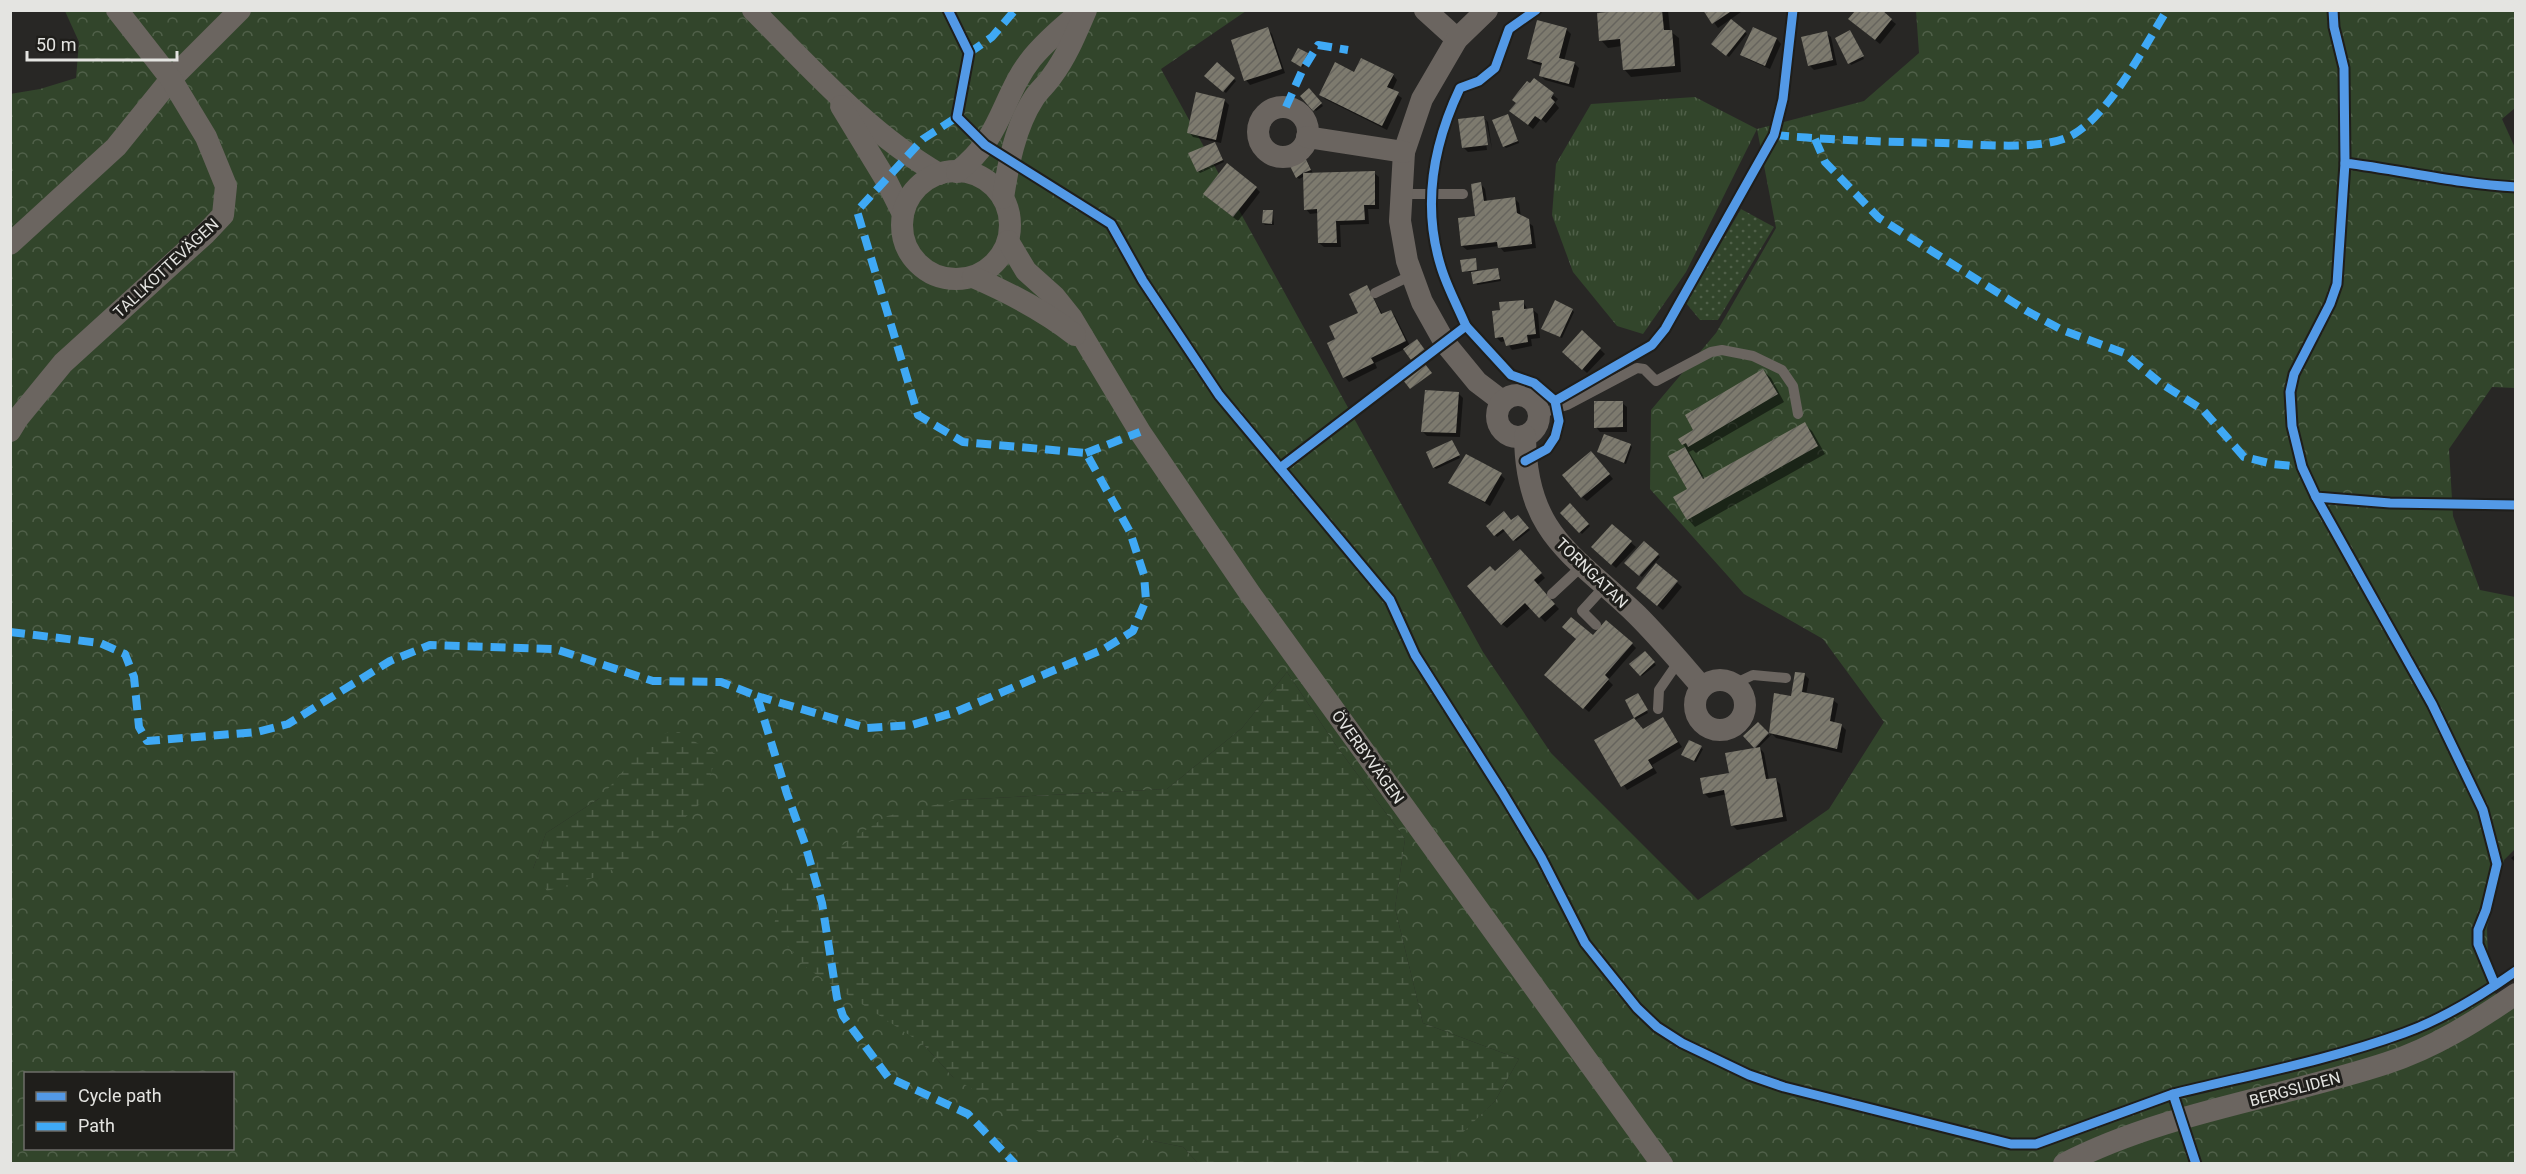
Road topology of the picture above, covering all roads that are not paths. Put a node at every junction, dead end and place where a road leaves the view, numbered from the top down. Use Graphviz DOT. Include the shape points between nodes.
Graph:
graph roads {
  1 [pos="117,10"];
  2 [pos="240,10"];
  3 [pos="753,10"];
  4 [pos="1084,10"];
  5 [pos="1425,10"];
  6 [pos="1487,10"];
  7 [pos="1457,39"];
  8 [pos="171,79"];
  9 [pos="827,84"];
  10 [pos="1307,137"];
  11 [pos="1404,152"];
  12 [pos="948,173"];
  13 [pos="1401,194"];
  14 [pos="1464,194"];
  15 [pos="1003,198"];
  16 [pos="903,214"];
  17 [pos="1008,241"];
  18 [pos="10,244"];
  19 [pos="1412,275"];
  20 [pos="973,277"];
  21 [pos="1375,293"];
  22 [pos="1085,343"];
  23 [pos="1502,401"];
  24 [pos="1539,414"];
  25 [pos="1798,414"];
  26 [pos="10,431"];
  27 [pos="1525,436"];
  28 [pos="1581,567"];
  29 [pos="1604,587"];
  30 [pos="1552,594"];
  31 [pos="1596,625"];
  32 [pos="1679,661"];
  33 [pos="1786,678"];
  34 [pos="1734,684"];
  35 [pos="1702,687"];
  36 [pos="1658,709"];
  37 [pos="2516,994"];
  38 [pos="1662,1164"];
  39 [pos="2064,1164"];
  1 -- 8 [label="street, TALLKOTTEVÄGEN"];
  2 -- 8 [label="street"];
  3 -- 9 [label="street"];
  4 -- 12 [label="street" via="1031,58 975,158"];
  4 -- 15 [label="street" via="1069,49 1023,120"];
  5 -- 7 [label="street"];
  6 -- 7 [label="street"];
  7 -- 11 [label="street" via="1422,99"];
  8 -- 18 [label="street" via="116,147"];
  8 -- 26 [label="street, TALLKOTTEVÄGEN" via="206,137 226,186 223,214 63,363"];
  9 -- 12 [label="street" via="907,156"];
  9 -- 16 [label="street"];
  10 -- 11 [label="street"];
  11 -- 13 [label="street"];
  12 -- 15 [label="street" via="979,176"];
  12 -- 16 [label="street" via="929,179 912,194"];
  13 -- 14 [label="lane"];
  13 -- 19 [label="street" via="1400,221"];
  15 -- 17 [label="street" via="1010,219"];
  16 -- 20 [label="street" via="904,239 916,261 948,279"];
  17 -- 20 [label="street" via="995,263"];
  17 -- 22 [label="street, ÖVERBYVÄGEN" via="1026,271 1071,317"];
  19 -- 21 [label="lane"];
  19 -- 23 [label="street" via="1445,343 1477,382"];
  20 -- 22 [label="street, ÖVERBYVÄGEN" via="1014,295"];
  22 -- 38 [label="street, ÖVERBYVÄGEN" via="1140,432 1251,595"];
  23 -- 24 [label="street" via="1514,394 1528,397"];
  23 -- 27 [label="street" via="1496,414 1499,427 1510,436"];
  24 -- 25 [label="lane" via="1567,405 1637,368 1644,369 1656,381 1722,350 1753,356 1782,370 1793,386"];
  24 -- 27 [label="street" via="1536,428"];
  27 -- 28 [label="street, TORNGATAN" via="1529,484 1538,510 1554,537"];
  28 -- 29 [label="street, TORNGATAN"];
  28 -- 30 [label="lane"];
  29 -- 31 [label="lane" via="1582,611"];
  29 -- 32 [label="street, TORNGATAN" via="1637,615"];
  32 -- 35 [label="street, TORNGATAN"];
  32 -- 36 [label="lane" via="1659,690"];
  33 -- 34 [label="lane" via="1753,675"];
  34 -- 35 [label="street" via="1718,680"];
  34 -- 35 [label="street" via="1741,690 1746,706 1740,722 1726,730 1710,728 1698,717 1695,702"];
  37 -- 39 [label="street, BERGSLIDEN" via="2438,1042 2389,1063 2182,1120 2091,1150"];
}
